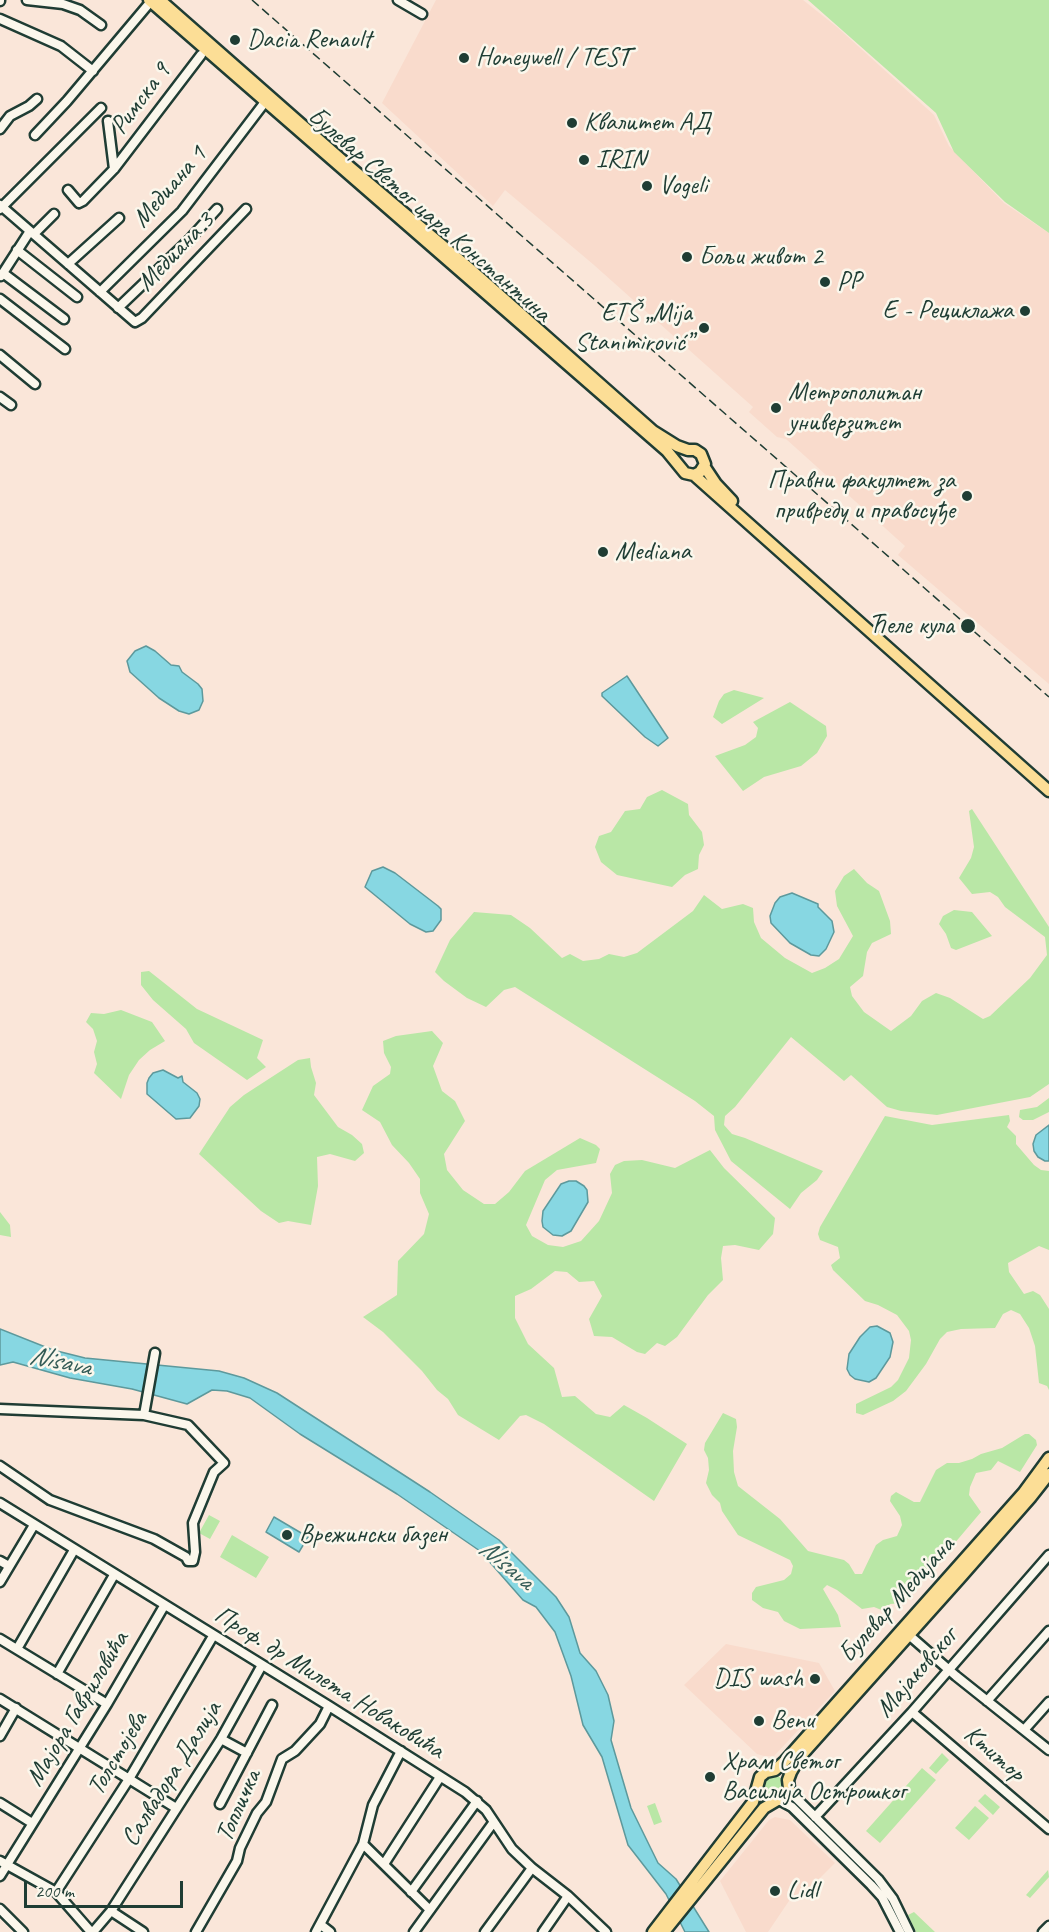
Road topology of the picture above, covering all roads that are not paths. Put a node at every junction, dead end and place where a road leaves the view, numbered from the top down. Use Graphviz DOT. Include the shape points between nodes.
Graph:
graph roads {
  1 [pos="27,0"];
  2 [pos="160,0"];
  3 [pos="398,0"];
  4 [pos="148,3"];
  5 [pos="422,14"];
  6 [pos="0,19"];
  7 [pos="101,25"];
  8 [pos="201,55"];
  9 [pos="93,71"];
  10 [pos="37,99"];
  11 [pos="265,102"];
  12 [pos="101,108"];
  13 [pos="108,121"];
  14 [pos="0,129"];
  15 [pos="35,135"];
  16 [pos="114,168"];
  17 [pos="68,190"];
  18 [pos="1,207"];
  19 [pos="217,209"];
  20 [pos="246,209"];
  21 [pos="54,214"];
  22 [pos="119,218"];
  23 [pos="32,233"];
  24 [pos="17,250"];
  25 [pos="68,264"];
  26 [pos="1,275"];
  27 [pos="100,292"];
  28 [pos="77,297"];
  29 [pos="0,299"];
  30 [pos="118,308"];
  31 [pos="64,319"];
  32 [pos="65,349"];
  33 [pos="0,355"];
  34 [pos="35,384"];
  35 [pos="0,396"];
  36 [pos="11,405"];
  37 [pos="688,450"];
  38 [pos="679,464"];
  39 [pos="704,466"];
  40 [pos="694,475"];
  41 [pos="1049,782"];
  42 [pos="1049,791"];
  43 [pos="155,1353"];
  44 [pos="0,1408"];
  45 [pos="144,1415"];
  46 [pos="1049,1458"];
  47 [pos="0,1466"];
  48 [pos="1049,1474"];
  49 [pos="0,1503"];
  50 [pos="34,1525"];
  51 [pos="74,1550"];
  52 [pos="1049,1555"];
  53 [pos="0,1560"];
  54 [pos="9,1566"];
  55 [pos="114,1575"];
  56 [pos="0,1582"];
  57 [pos="164,1606"];
  58 [pos="1049,1631"];
  59 [pos="909,1635"];
  60 [pos="213,1636"];
  61 [pos="0,1638"];
  62 [pos="17,1649"];
  63 [pos="262,1665"];
  64 [pos="948,1669"];
  65 [pos="57,1674"];
  66 [pos="0,1699"];
  67 [pos="987,1701"];
  68 [pos="1049,1702"];
  69 [pos="107,1704"];
  70 [pos="272,1705"];
  71 [pos="329,1706"];
  72 [pos="16,1708"];
  73 [pos="912,1712"];
  74 [pos="1024,1730"];
  75 [pos="0,1736"];
  76 [pos="221,1738"];
  77 [pos="80,1748"];
  78 [pos="1049,1750"];
  79 [pos="401,1751"];
  80 [pos="247,1753"];
  81 [pos="775,1770"];
  82 [pos="440,1777"];
  83 [pos="129,1779"];
  84 [pos="789,1784"];
  85 [pos="758,1787"];
  86 [pos="777,1801"];
  87 [pos="477,1802"];
  88 [pos="0,1803"];
  89 [pos="220,1804"];
  90 [pos="177,1808"];
  91 [pos="815,1817"];
  92 [pos="32,1823"];
  93 [pos="493,1823"];
  94 [pos="1049,1829"];
  95 [pos="363,1844"];
  96 [pos="4,1862"];
  97 [pos="384,1864"];
  98 [pos="709,1867"];
  99 [pos="532,1868"];
  100 [pos="0,1876"];
  101 [pos="56,1892"];
  102 [pos="411,1892"];
  103 [pos="568,1896"];
  104 [pos="0,1909"];
  105 [pos="430,1910"];
  106 [pos="111,1911"];
  107 [pos="1049,1926"];
  108 [pos="319,1929"];
  109 [pos="141,1931"];
  110 [pos="658,1931"];
  111 [pos="23,1932"];
  112 [pos="92,1932"];
  113 [pos="196,1932"];
  114 [pos="330,1932"];
  115 [pos="414,1932"];
  116 [pos="485,1932"];
  117 [pos="543,1932"];
  118 [pos="605,1932"];
  119 [pos="900,1932"];
  120 [pos="909,1932"];
  121 [pos="1043,1932"];
  1 -- 7 [label="street" via="63,4"];
  2 -- 37 [label="main road, Булевар Светог цара Константина" via="652,431"];
  3 -- 5 [label="street"];
  4 -- 9 [label="street"];
  4 -- 11 [label="main road, Булевар Светог цара Константина"];
  6 -- 9 [label="street" via="61,46"];
  8 -- 16 [label="street, Римска 9"];
  9 -- 15 [label="street"];
  10 -- 14 [label="street" via="10,116"];
  11 -- 27 [label="street, Медиана 1" via="182,211"];
  11 -- 38 [label="main road, Булевар Светог цара Константина"];
  12 -- 18 [label="street"];
  13 -- 16 [label="street, Римска 9"];
  16 -- 17 [label="street, Римска 9" via="81,203"];
  18 -- 23 [label="street"];
  19 -- 30 [label="street"];
  20 -- 30 [label="street, Медиана 3" via="142,318 135,322"];
  21 -- 23 [label="street"];
  22 -- 25 [label="street"];
  23 -- 24 [label="street"];
  23 -- 25 [label="street"];
  24 -- 26 [label="street"];
  24 -- 28 [label="street"];
  25 -- 27 [label="street"];
  26 -- 31 [label="street"];
  27 -- 30 [label="street"];
  29 -- 32 [label="street"];
  33 -- 34 [label="street"];
  35 -- 36 [label="street"];
  37 -- 38 [label="main road"];
  37 -- 39 [label="main road" via="701,454"];
  38 -- 40 [label="main road" via="685,473"];
  39 -- 40 [label="main road"];
  39 -- 41 [label="main road" via="724,494"];
  40 -- 42 [label="main road"];
  43 -- 45 [label="street"];
  44 -- 45 [label="street"];
  45 -- 47 [label="street" via="188,1425 224,1463 214,1472 193,1523 193,1561 154,1539 50,1500"];
  46 -- 81 [label="main road, Булевар Медијана"];
  48 -- 59 [label="main road, Булевар Медијана"];
  49 -- 50 [label="street, Проф. др Милета Новаковића"];
  50 -- 51 [label="street, Проф. др Милета Новаковића"];
  50 -- 54 [label="street"];
  51 -- 55 [label="street, Проф. др Милета Новаковића"];
  51 -- 62 [label="street"];
  52 -- 64 [label="street, Мајаковског"];
  53 -- 54 [label="street"];
  54 -- 56 [label="street"];
  55 -- 57 [label="street, Проф. др Милета Новаковића"];
  55 -- 65 [label="street"];
  57 -- 60 [label="street, Проф. др Милета Новаковића"];
  57 -- 69 [label="street, Мајора Гавриловића"];
  58 -- 67 [label="street"];
  59 -- 64 [label="street"];
  59 -- 84 [label="main road, Булевар Медијана" via="799,1758"];
  60 -- 63 [label="street, Проф. др Милета Новаковића"];
  60 -- 83 [label="street, Толстојева"];
  61 -- 62 [label="street"];
  62 -- 65 [label="street"];
  63 -- 71 [label="street, Проф. др Милета Новаковића"];
  63 -- 76 [label="street, Салвадора Далија"];
  64 -- 67 [label="street"];
  64 -- 73 [label="street, Мајаковског"];
  65 -- 69 [label="street"];
  66 -- 72 [label="street"];
  67 -- 74 [label="street"];
  68 -- 74 [label="street"];
  69 -- 77 [label="street, Мајора Гавриловића"];
  70 -- 80 [label="street"];
  71 -- 79 [label="street, Проф. др Милета Новаковића"];
  71 -- 113 [label="street, Топличка" via="320,1724 282,1759 237,1861"];
  72 -- 75 [label="street"];
  72 -- 77 [label="street"];
  73 -- 91 [label="street, Мајаковског"];
  73 -- 94 [label="street, Ктитор"];
  74 -- 78 [label="street"];
  76 -- 80 [label="street"];
  76 -- 90 [label="street, Салвадора Далија"];
  77 -- 83 [label="street"];
  77 -- 92 [label="street, Мајора Гавриловића"];
  79 -- 82 [label="street, Проф. др Милета Новаковића"];
  79 -- 95 [label="street" via="373,1805"];
  80 -- 89 [label="street"];
  81 -- 84 [label="main road" via="783,1773"];
  81 -- 85 [label="main road, Булевар Медијана" via="763,1774"];
  82 -- 87 [label="street, Проф. др Милета Новаковића"];
  82 -- 97 [label="street"];
  83 -- 90 [label="street"];
  83 -- 101 [label="street, Толстојева"];
  84 -- 86 [label="main road, Булевар Медијана" via="786,1795"];
  84 -- 91 [label="street" via="795,1797"];
  85 -- 86 [label="main road" via="761,1796"];
  85 -- 98 [label="main road, Булевар Медијана" via="753,1802"];
  86 -- 98 [label="main road, Булевар Медијана" via="764,1808"];
  86 -- 119 [label="street" via="792,1807 872,1885"];
  87 -- 93 [label="street, Проф. др Милета Новаковића"];
  87 -- 102 [label="street"];
  88 -- 92 [label="street"];
  90 -- 106 [label="street, Салвадора Далија"];
  91 -- 120 [label="street" via="878,1879"];
  92 -- 96 [label="street, Мајора Гавриловића"];
  93 -- 99 [label="street, Проф. др Милета Новаковића"];
  93 -- 105 [label="street"];
  95 -- 97 [label="street"];
  95 -- 108 [label="street"];
  96 -- 100 [label="street, Мајора Гавриловића"];
  96 -- 101 [label="street"];
  97 -- 102 [label="street"];
  98 -- 110 [label="main road, Булевар Медијана"];
  99 -- 103 [label="street, Проф. др Милета Новаковића"];
  99 -- 116 [label="street"];
  101 -- 112 [label="street"];
  102 -- 105 [label="street"];
  103 -- 117 [label="street"];
  103 -- 118 [label="street, Проф. др Милета Новаковића"];
  104 -- 111 [label="street"];
  105 -- 115 [label="street"];
  106 -- 109 [label="street"];
  106 -- 112 [label="street, Салвадора Далија"];
  107 -- 121 [label="street"];
  108 -- 114 [label="street"];
}
